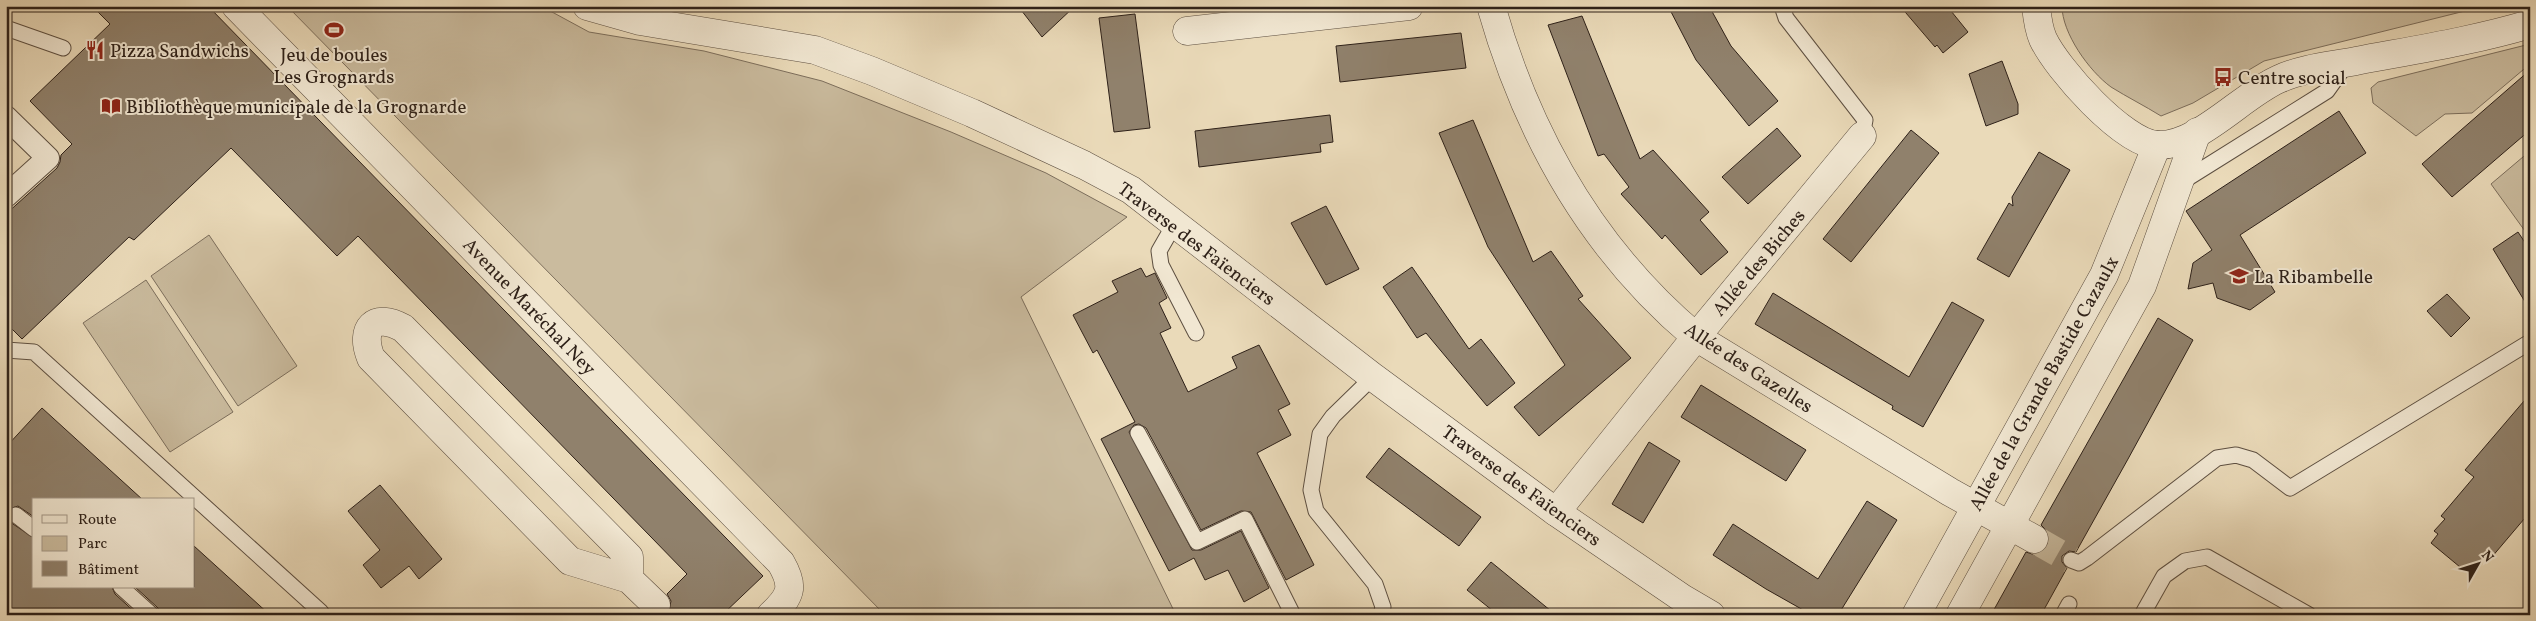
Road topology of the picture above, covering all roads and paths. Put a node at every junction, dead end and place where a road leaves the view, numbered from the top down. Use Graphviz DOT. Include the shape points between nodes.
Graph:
graph roads {
  1 [pos="236,6"];
  2 [pos="587,6"];
  3 [pos="1409,6"];
  4 [pos="1491,6"];
  5 [pos="1782,6"];
  6 [pos="2036,6"];
  7 [pos="677,16"];
  8 [pos="2530,24"];
  9 [pos="6,28"];
  10 [pos="1187,32"];
  11 [pos="62,48"];
  12 [pos="2347,63"];
  13 [pos="6,117"];
  14 [pos="2198,132"];
  15 [pos="1862,136"];
  16 [pos="2158,145"];
  17 [pos="2178,184"];
  18 [pos="6,196"];
  19 [pos="1175,223"];
  20 [pos="1196,333"];
  21 [pos="1696,337"];
  22 [pos="2530,342"];
  23 [pos="6,350"];
  24 [pos="1373,377"];
  25 [pos="1138,433"];
  26 [pos="1975,506"];
  27 [pos="1556,512"];
  28 [pos="16,515"];
  29 [pos="32,527"];
  30 [pos="2022,532"];
  31 [pos="2071,560"];
  32 [pos="630,579"];
  33 [pos="122,588"];
  34 [pos="656,605"];
  35 [pos="321,612"];
  36 [pos="152,615"];
  37 [pos="771,615"];
  38 [pos="1293,615"];
  39 [pos="1381,615"];
  40 [pos="1711,615"];
  41 [pos="1916,615"];
  42 [pos="1960,615"];
  43 [pos="2142,615"];
  44 [pos="2309,615"];
  1 -- 37 [label="street, Avenue Maréchal Ney" via="780,563 790,579 786,600"];
  2 -- 7 [label="street, Traverse des Faïenciers" via="640,21"];
  3 -- 10 [label="street"];
  4 -- 21 [label="street, Allée des Gazelles" via="1506,58 1531,118 1571,192 1610,252 1672,317"];
  5 -- 15 [label="lane, Allée des Biches" via="1786,18 1865,120"];
  6 -- 16 [label="street" via="2043,39 2073,81 2118,126 2138,140"];
  7 -- 19 [label="street, Traverse des Faïenciers" via="814,50 872,71 1084,164 1131,190"];
  8 -- 12 [label="street"];
  9 -- 11 [label="lane"];
  12 -- 14 [label="street" via="2316,67 2278,79"];
  12 -- 17 [label="lane" via="2327,91"];
  13 -- 18 [label="street" via="48,158"];
  14 -- 16 [label="street"];
  14 -- 17 [label="street, Allée de la Grande Bastide Cazaulx"];
  15 -- 21 [label="street, Allée des Biches"];
  16 -- 26 [label="street, Allée de la Grande Bastide Cazaulx" via="2104,275"];
  17 -- 30 [label="street, Allée de la Grande Bastide Cazaulx" via="2142,286"];
  19 -- 20 [label="lane" via="1159,251 1161,265"];
  19 -- 24 [label="street, Traverse des Faïenciers"];
  21 -- 26 [label="street, Allée des Gazelles"];
  21 -- 27 [label="street, Allée des Biches"];
  22 -- 31 [label="lane" via="2290,488 2254,460 2236,455 2217,458 2087,558 2078,563"];
  23 -- 35 [label="lane" via="34,352"];
  24 -- 27 [label="street, Traverse des Faïenciers"];
  24 -- 39 [label="lane" via="1333,416 1320,434 1311,490 1316,511 1375,584 1383,607"];
  25 -- 38 [label="lane" via="1197,542 1245,519"];
  26 -- 30 [label="street, Allée des Gazelles"];
  26 -- 41 [label="street, Allée de la Grande Bastide Cazaulx"];
  27 -- 40 [label="street, Traverse des Faïenciers"];
  28 -- 29 [label="lane"];
  30 -- 42 [label="street, Allée de la Grande Bastide Cazaulx"];
  32 -- 32 [label="street" via="628,557 403,328 390,320 377,322 367,332 366,344 371,358 570,561"];
  32 -- 34 [label="street"];
  33 -- 36 [label="lane"];
  43 -- 44 [label="lane" via="2164,576 2185,561 2207,557"];
}
